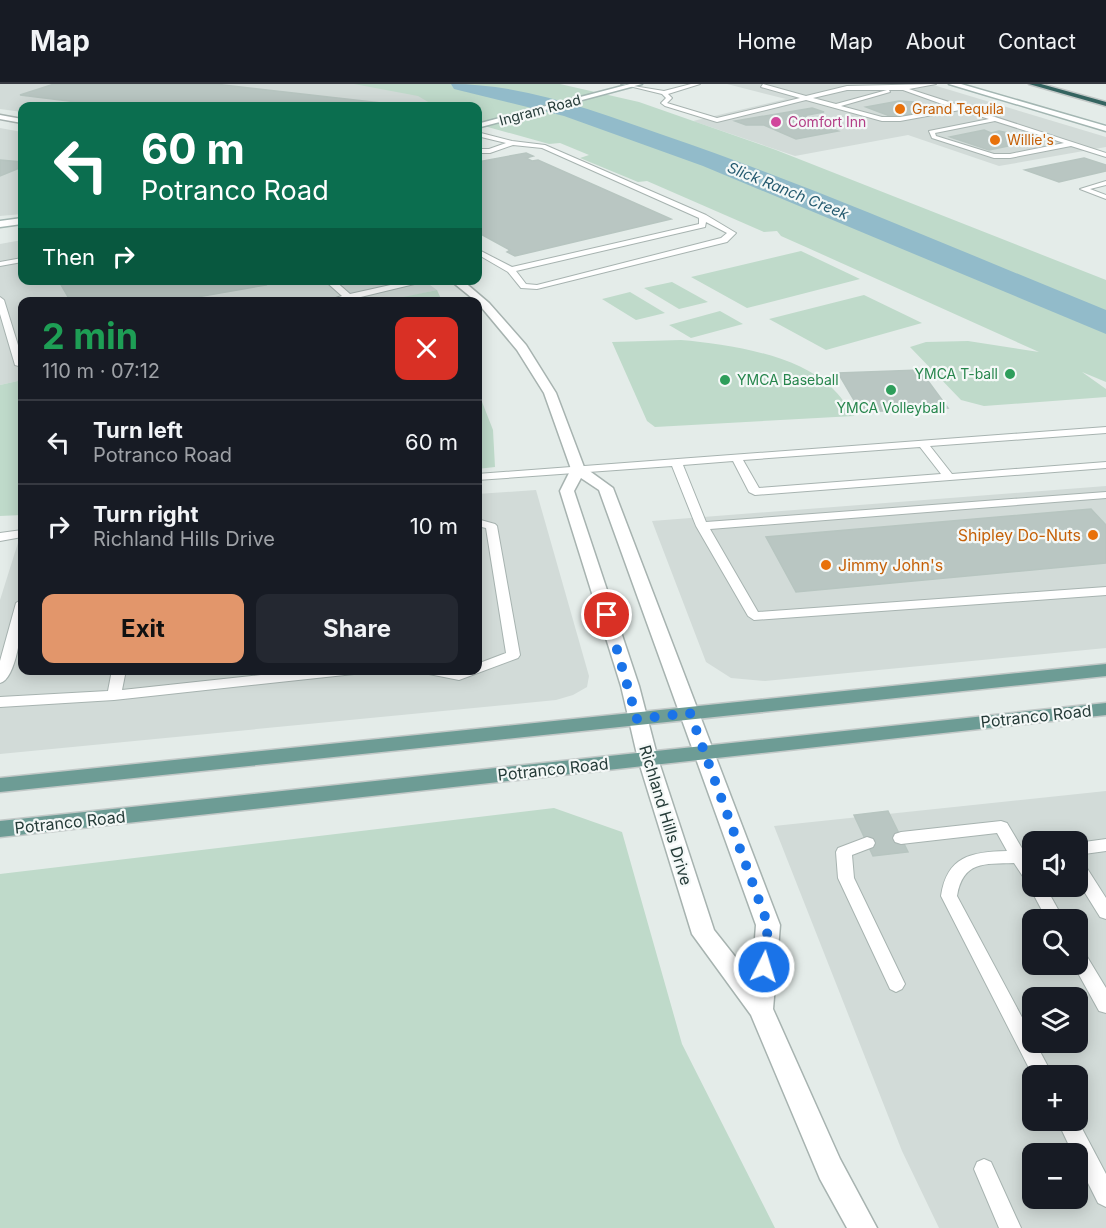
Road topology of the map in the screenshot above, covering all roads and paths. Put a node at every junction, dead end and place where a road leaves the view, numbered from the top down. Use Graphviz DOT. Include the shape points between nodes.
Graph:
graph roads {
  1 [pos="609,84"];
  2 [pos="697,84"];
  3 [pos="830,84"];
  4 [pos="933,84"];
  5 [pos="953,84"];
  6 [pos="1034,84"];
  7 [pos="631,85"];
  8 [pos="763,86"];
  9 [pos="895,86"];
  10 [pos="847,88"];
  11 [pos="664,93"];
  12 [pos="810,98"];
  13 [pos="1106,104"];
  14 [pos="836,105"];
  15 [pos="962,108"];
  16 [pos="0,117"];
  17 [pos="482,117"];
  18 [pos="18,119"];
  19 [pos="997,119"];
  20 [pos="482,125"];
  21 [pos="1106,129"];
  22 [pos="482,135"];
  23 [pos="512,143"];
  24 [pos="1072,144"];
  25 [pos="482,151"];
  26 [pos="1106,155"];
  27 [pos="1106,183"];
  28 [pos="1106,196"];
  29 [pos="703,217"];
  30 [pos="18,221"];
  31 [pos="0,224"];
  32 [pos="18,232"];
  33 [pos="0,234"];
  34 [pos="482,254"];
  35 [pos="18,261"];
  36 [pos="0,264"];
  37 [pos="511,270"];
  38 [pos="334,285"];
  39 [pos="388,285"];
  40 [pos="405,285"];
  41 [pos="461,285"];
  42 [pos="392,288"];
  43 [pos="348,297"];
  44 [pos="475,297"];
  45 [pos="0,300"];
  46 [pos="482,302"];
  47 [pos="18,358"];
  48 [pos="1106,430"];
  49 [pos="923,444"];
  50 [pos="736,457"];
  51 [pos="676,462"];
  52 [pos="1106,465"];
  53 [pos="578,469"];
  54 [pos="482,477"];
  55 [pos="949,477"];
  56 [pos="1106,495"];
  57 [pos="482,523"];
  58 [pos="702,526"];
  59 [pos="18,535"];
  60 [pos="0,537"];
  61 [pos="1106,591"];
  62 [pos="18,620"];
  63 [pos="18,633"];
  64 [pos="10,653"];
  65 [pos="482,667"];
  66 [pos="1106,670"];
  67 [pos="119,675"];
  68 [pos="299,675"];
  69 [pos="0,679"];
  70 [pos="114,695"];
  71 [pos="0,702"];
  72 [pos="1106,709"];
  73 [pos="690,713"];
  74 [pos="637,719"];
  75 [pos="705,753"];
  76 [pos="648,759"];
  77 [pos="0,785"];
  78 [pos="0,829"];
  79 [pos="901,838"];
  80 [pos="867,843"];
  81 [pos="1106,845"];
  82 [pos="1088,847"];
  83 [pos="1022,852"];
  84 [pos="1022,856"];
  85 [pos="1088,883"];
  86 [pos="1106,912"];
  87 [pos="1088,975"];
  88 [pos="896,984"];
  89 [pos="1106,1005"];
  90 [pos="761,1009"];
  91 [pos="1037,1065"];
  92 [pos="1073,1131"];
  93 [pos="984,1169"];
  94 [pos="1106,1196"];
  95 [pos="863,1228"];
  96 [pos="1010,1228"];
  1 -- 17 [label="street, Ingram Road"];
  2 -- 11 [label="lane"];
  3 -- 10 [label="lane"];
  4 -- 9 [label="lane"];
  5 -- 21 [label="street"];
  6 -- 13 [label="highway"];
  7 -- 11 [label="lane"];
  7 -- 20 [label="street, Ingram Road"];
  8 -- 12 [label="lane"];
  9 -- 10 [label="lane"];
  9 -- 14 [label="lane"];
  9 -- 15 [label="lane"];
  10 -- 12 [label="lane"];
  11 -- 12 [label="lane" via="669,98 664,103 667,105 717,120"];
  12 -- 14 [label="lane"];
  14 -- 15 [label="lane" via="882,119"];
  15 -- 19 [label="lane"];
  16 -- 18 [label="street"];
  19 -- 24 [label="lane"];
  19 -- 24 [label="lane" via="931,132 934,137 994,156"];
  22 -- 23 [label="lane"];
  23 -- 25 [label="lane"];
  23 -- 29 [label="lane" via="543,146"];
  24 -- 26 [label="lane"];
  27 -- 28 [label="lane" via="1083,189"];
  29 -- 37 [label="lane" via="702,225"];
  29 -- 37 [label="lane" via="732,233 724,240 537,287 524,286"];
  30 -- 31 [label="street"];
  32 -- 33 [label="street"];
  34 -- 37 [label="lane"];
  35 -- 36 [label="lane"];
  38 -- 43 [label="lane"];
  39 -- 42 [label="lane"];
  40 -- 42 [label="lane"];
  41 -- 44 [label="street"];
  42 -- 43 [label="lane"];
  45 -- 47 [label="lane"];
  46 -- 53 [label="street" via="522,348 550,393"];
  48 -- 49 [label="lane"];
  49 -- 50 [label="lane"];
  49 -- 55 [label="lane"];
  50 -- 51 [label="lane"];
  50 -- 55 [label="lane" via="755,492"];
  51 -- 53 [label="lane"];
  51 -- 58 [label="lane"];
  52 -- 55 [label="lane"];
  53 -- 54 [label="lane"];
  53 -- 73 [label="street, Richland Hills Drive" via="606,488"];
  53 -- 74 [label="street, Richland Hills Drive" via="567,491"];
  56 -- 58 [label="lane"];
  57 -- 65 [label="lane" via="491,526 513,655"];
  58 -- 61 [label="lane" via="754,616"];
  59 -- 60 [label="lane"];
  62 -- 64 [label="lane"];
  63 -- 64 [label="lane"];
  64 -- 69 [label="lane"];
  66 -- 73 [label="main road"];
  67 -- 70 [label="lane"];
  68 -- 70 [label="lane"];
  70 -- 71 [label="lane"];
  72 -- 75 [label="main road, Potranco Road"];
  73 -- 74 [label="main road"];
  73 -- 75 [label="street, Richland Hills Drive"];
  74 -- 76 [label="street, Richland Hills Drive"];
  74 -- 77 [label="main road"];
  75 -- 76 [label="main road, Potranco Road"];
  75 -- 90 [label="street, Richland Hills Drive" via="768,925"];
  76 -- 78 [label="main road, Potranco Road"];
  76 -- 90 [label="street, Richland Hills Drive" via="704,934"];
  79 -- 83 [label="lane" via="1001,826"];
  80 -- 88 [label="lane" via="844,852 843,865"];
  81 -- 82 [label="lane"];
  84 -- 91 [label="lane" via="966,862 954,870 950,896"];
  85 -- 86 [label="lane"];
  87 -- 89 [label="lane"];
  90 -- 95 [label="street, Richland Hills Drive" via="830,1169"];
  92 -- 94 [label="lane"];
  93 -- 96 [label="lane"];
}
